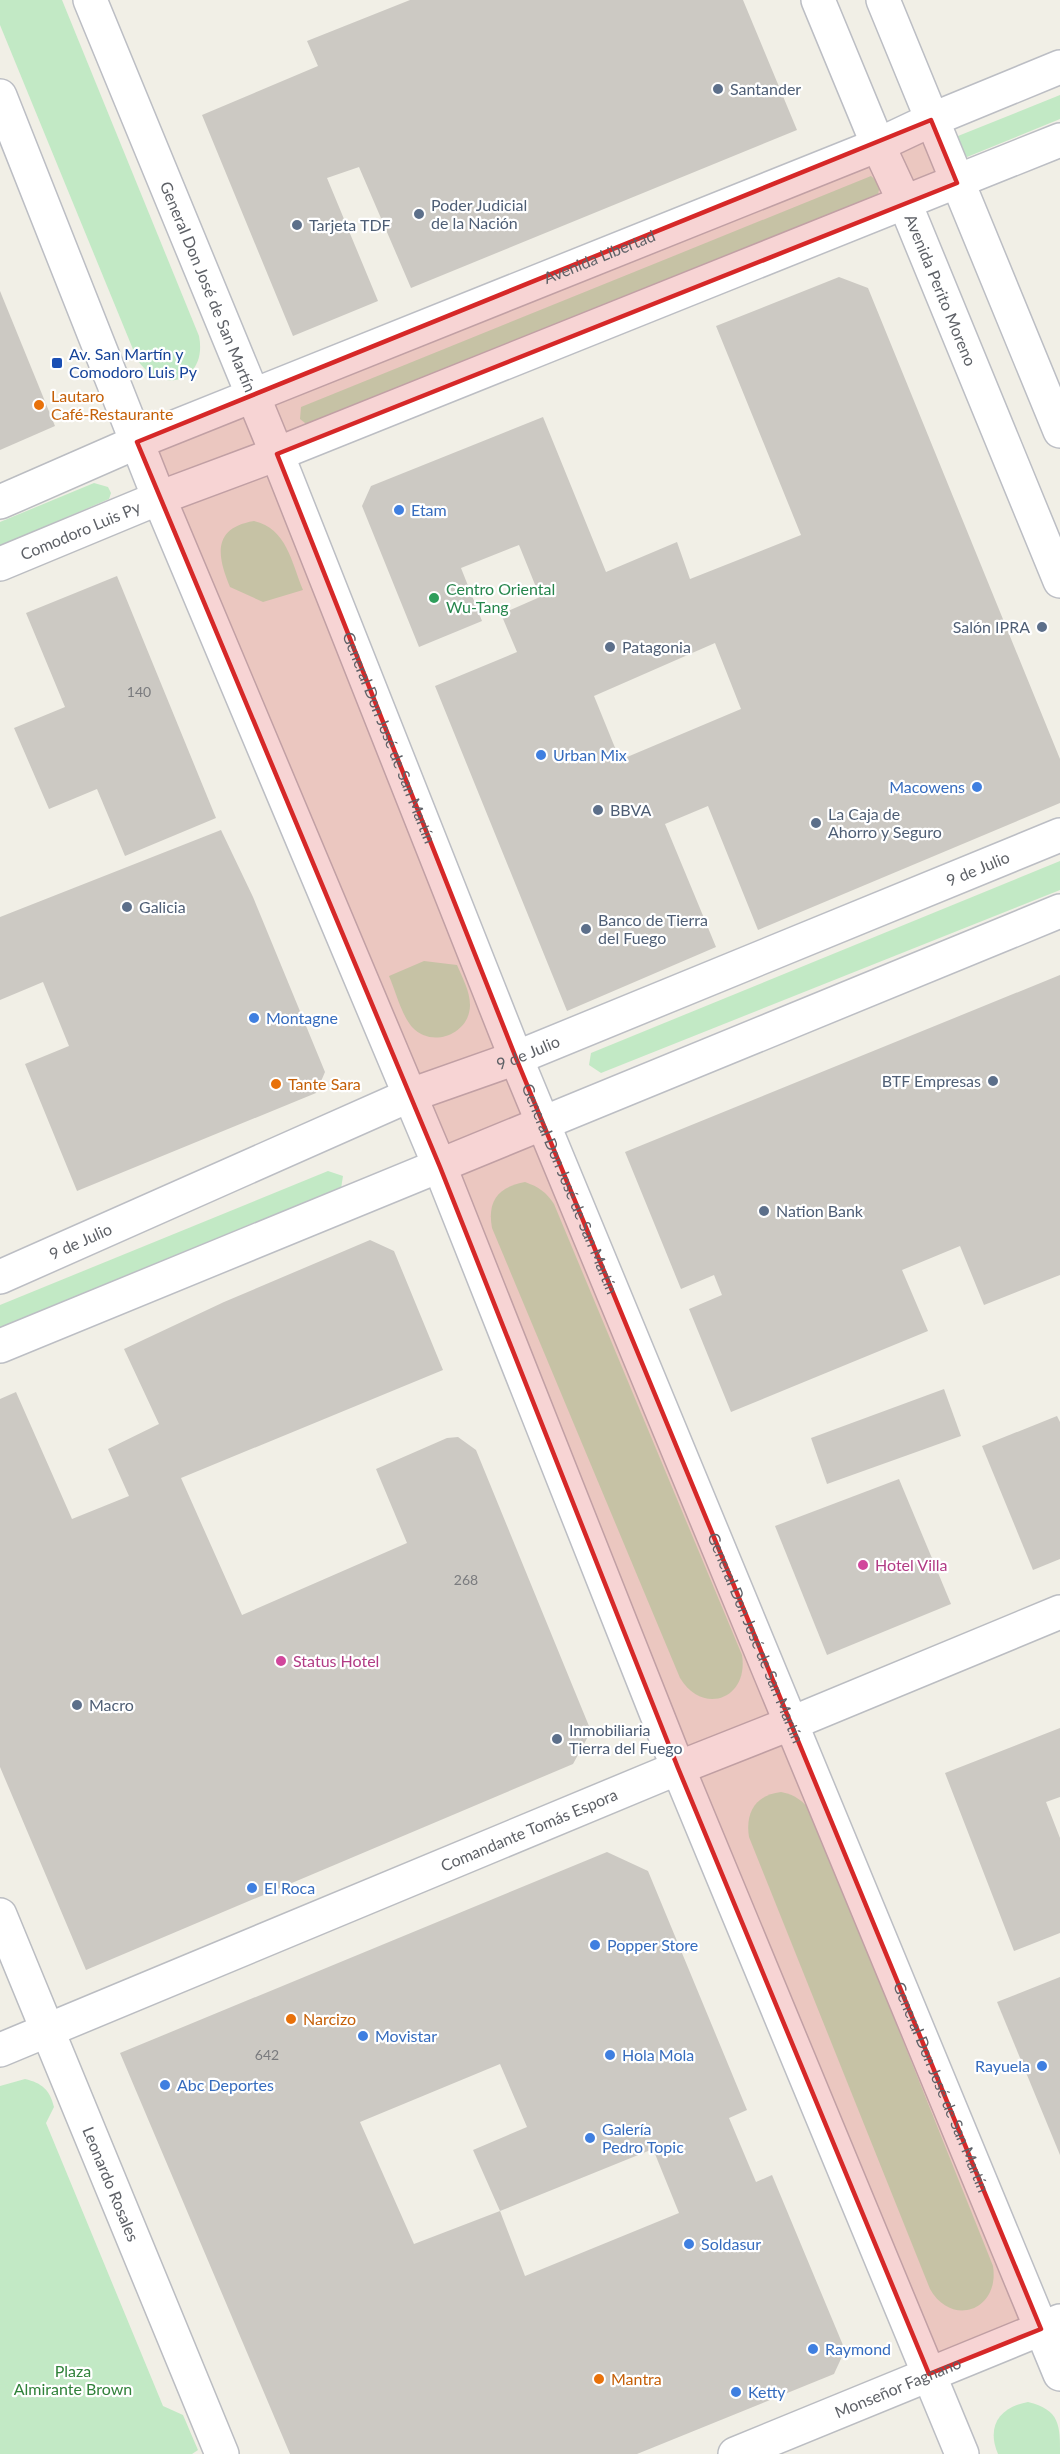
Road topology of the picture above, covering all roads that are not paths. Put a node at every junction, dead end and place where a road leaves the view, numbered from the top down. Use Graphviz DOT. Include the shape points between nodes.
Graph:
graph roads {
  1 [pos="90,0"];
  2 [pos="818,0"];
  3 [pos="883,0"];
  4 [pos="1060,67"];
  5 [pos="0,96"];
  6 [pos="932,120"];
  7 [pos="1060,140"];
  8 [pos="878,145"];
  9 [pos="957,183"];
  10 [pos="904,201"];
  11 [pos="253,397"];
  12 [pos="1060,431"];
  13 [pos="137,442"];
  14 [pos="277,454"];
  15 [pos="159,498"];
  16 [pos="0,502"];
  17 [pos="0,564"];
  18 [pos="1060,581"];
  19 [pos="1060,835"];
  20 [pos="1060,911"];
  21 [pos="516,1058"];
  22 [pos="408,1096"];
  23 [pos="543,1123"];
  24 [pos="440,1167"];
  25 [pos="0,1277"];
  26 [pos="0,1346"];
  27 [pos="1060,1612"];
  28 [pos="792,1723"];
  29 [pos="678,1768"];
  30 [pos="0,1915"];
  31 [pos="47,2029"];
  32 [pos="0,2050"];
  33 [pos="1051,2325"];
  34 [pos="929,2374"];
  35 [pos="1060,2374"];
  36 [pos="222,2454"];
  37 [pos="735,2454"];
  38 [pos="962,2454"];
  1 -- 11 [label="street, General Don José de San Martín"];
  2 -- 8 [label="street, Avenida Perito Moreno"];
  3 -- 6 [label="street"];
  4 -- 6 [label="street, Avenida Libertad"];
  5 -- 13 [label="street"];
  6 -- 8 [label="street, Avenida Libertad"];
  6 -- 9 [label="street"];
  7 -- 9 [label="street"];
  8 -- 10 [label="street, Avenida Perito Moreno"];
  8 -- 11 [label="street, Avenida Libertad"];
  9 -- 10 [label="street"];
  9 -- 12 [label="street"];
  10 -- 14 [label="street"];
  10 -- 18 [label="street, Avenida Perito Moreno"];
  11 -- 13 [label="street, Avenida Libertad"];
  11 -- 14 [label="street, General Don José de San Martín"];
  13 -- 15 [label="street"];
  13 -- 16 [label="street"];
  14 -- 15 [label="street"];
  14 -- 21 [label="street, General Don José de San Martín"];
  15 -- 17 [label="street, Comodoro Luis Py"];
  15 -- 22 [label="street"];
  19 -- 21 [label="street, 9 de Julio"];
  20 -- 23 [label="street"];
  21 -- 22 [label="street, 9 de Julio"];
  21 -- 23 [label="street, General Don José de San Martín"];
  22 -- 24 [label="street"];
  22 -- 25 [label="street, 9 de Julio"];
  23 -- 24 [label="street"];
  23 -- 28 [label="street, General Don José de San Martín"];
  24 -- 26 [label="street"];
  24 -- 29 [label="street"];
  27 -- 28 [label="street, Comandante Tomás Espora"];
  28 -- 29 [label="street, Comandante Tomás Espora"];
  28 -- 33 [label="street, General Don José de San Martín"];
  29 -- 31 [label="street, Comandante Tomás Espora"];
  29 -- 34 [label="street"];
  30 -- 31 [label="street, Leonardo Rosales"];
  31 -- 32 [label="street, Comandante Tomás Espora"];
  31 -- 36 [label="street, Leonardo Rosales"];
  33 -- 34 [label="street, Monseñor Fagnano"];
  33 -- 35 [label="street, General Don José de San Martín"];
  34 -- 37 [label="street, Monseñor Fagnano"];
  34 -- 38 [label="street"];
}
